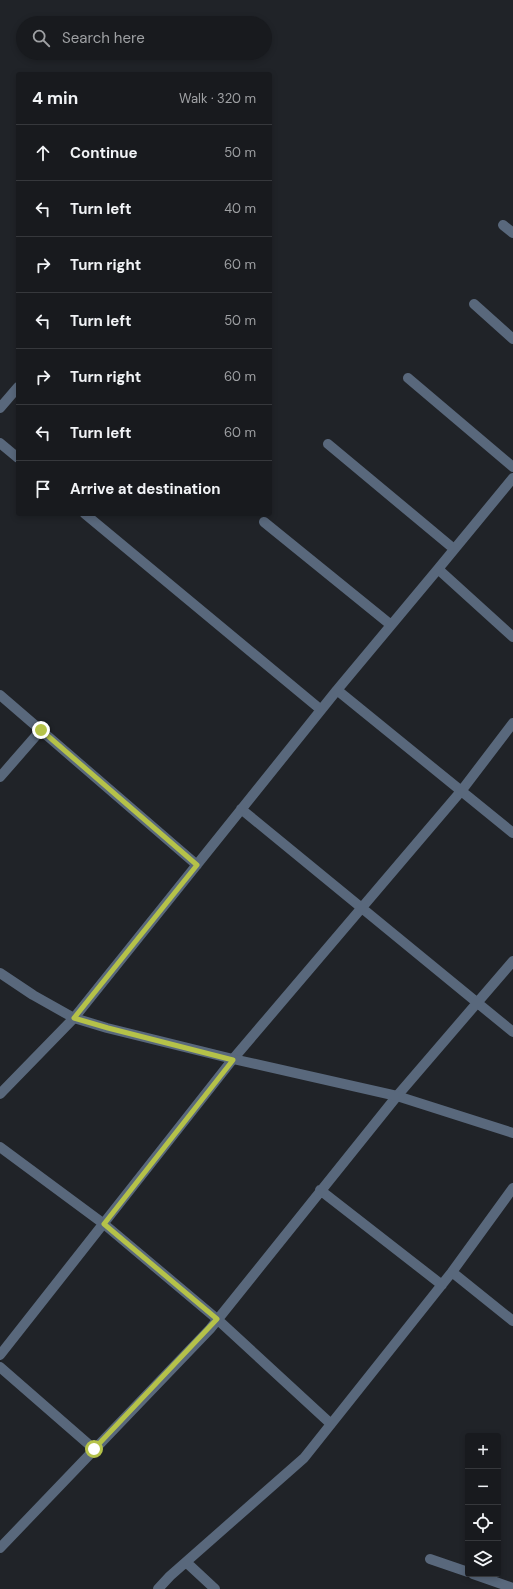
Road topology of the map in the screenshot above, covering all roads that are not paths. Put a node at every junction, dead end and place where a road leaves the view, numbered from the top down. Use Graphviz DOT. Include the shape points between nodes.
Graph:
graph roads {
  1 [pos="503,225"];
  2 [pos="513,234"];
  3 [pos="474,304"];
  4 [pos="513,339"];
  5 [pos="408,378"];
  6 [pos="16,389"];
  7 [pos="0,408"];
  8 [pos="0,443"];
  9 [pos="328,444"];
  10 [pos="16,456"];
  11 [pos="513,467"];
  12 [pos="513,478"];
  13 [pos="87,516"];
  14 [pos="264,522"];
  15 [pos="454,549"];
  16 [pos="438,569"];
  17 [pos="391,625"];
  18 [pos="513,637"];
  19 [pos="337,690"];
  20 [pos="0,695"];
  21 [pos="320,710"];
  22 [pos="513,723"];
  23 [pos="41,730"];
  24 [pos="0,777"];
  25 [pos="462,790"];
  26 [pos="241,809"];
  27 [pos="513,833"];
  28 [pos="197,865"];
  29 [pos="360,908"];
  30 [pos="513,961"];
  31 [pos="0,973"];
  32 [pos="476,1003"];
  33 [pos="74,1018"];
  34 [pos="513,1032"];
  35 [pos="233,1060"];
  36 [pos="0,1094"];
  37 [pos="397,1096"];
  38 [pos="513,1133"];
  39 [pos="0,1147"];
  40 [pos="513,1188"];
  41 [pos="320,1190"];
  42 [pos="104,1224"];
  43 [pos="452,1272"];
  44 [pos="442,1285"];
  45 [pos="217,1319"];
  46 [pos="513,1320"];
  47 [pos="0,1355"];
  48 [pos="0,1367"];
  49 [pos="331,1424"];
  50 [pos="94,1449"];
  51 [pos="0,1548"];
  52 [pos="430,1559"];
  53 [pos="186,1562"];
  54 [pos="465,1571"];
  55 [pos="482,1577"];
  56 [pos="513,1588"];
  57 [pos="158,1589"];
  58 [pos="215,1589"];
  1 -- 2 [label="street"];
  3 -- 4 [label="street"];
  5 -- 11 [label="street"];
  6 -- 7 [label="street"];
  8 -- 10 [label="street"];
  9 -- 15 [label="street"];
  12 -- 15 [label="street"];
  13 -- 21 [label="street"];
  14 -- 17 [label="street"];
  15 -- 16 [label="street"];
  16 -- 17 [label="street"];
  16 -- 18 [label="street"];
  17 -- 19 [label="street"];
  19 -- 21 [label="street"];
  19 -- 25 [label="street"];
  20 -- 23 [label="street"];
  21 -- 26 [label="street"];
  22 -- 25 [label="street"];
  23 -- 24 [label="street"];
  23 -- 28 [label="street"];
  25 -- 27 [label="street"];
  25 -- 29 [label="street"];
  26 -- 28 [label="street"];
  26 -- 29 [label="street"];
  28 -- 33 [label="street"];
  29 -- 32 [label="street"];
  29 -- 35 [label="street"];
  30 -- 32 [label="street"];
  31 -- 33 [label="street"];
  32 -- 34 [label="street"];
  32 -- 37 [label="street"];
  33 -- 35 [label="street"];
  33 -- 36 [label="street"];
  35 -- 37 [label="street"];
  35 -- 42 [label="street"];
  37 -- 38 [label="street"];
  37 -- 41 [label="street"];
  39 -- 42 [label="street"];
  40 -- 43 [label="street"];
  41 -- 44 [label="street"];
  41 -- 45 [label="street"];
  42 -- 45 [label="street"];
  42 -- 47 [label="street"];
  43 -- 44 [label="street"];
  43 -- 46 [label="street"];
  44 -- 49 [label="street"];
  45 -- 49 [label="street"];
  45 -- 50 [label="street"];
  48 -- 50 [label="street"];
  49 -- 53 [label="street" via="304,1458"];
  50 -- 51 [label="street"];
  52 -- 54 [label="street"];
  53 -- 57 [label="street"];
  53 -- 58 [label="street"];
  55 -- 56 [label="street"];
}
